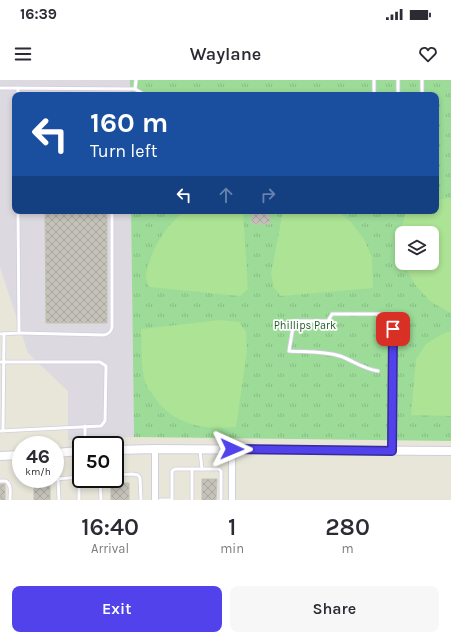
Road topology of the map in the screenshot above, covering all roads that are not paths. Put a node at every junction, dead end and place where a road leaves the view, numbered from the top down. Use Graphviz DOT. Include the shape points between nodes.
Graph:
graph roads {
  1 [pos="136,80"];
  2 [pos="374,80"];
  3 [pos="398,80"];
  4 [pos="422,80"];
  5 [pos="0,88"];
  6 [pos="18,88"];
  7 [pos="135,88"];
  8 [pos="18,92"];
  9 [pos="141,92"];
  10 [pos="374,92"];
  11 [pos="398,92"];
  12 [pos="422,92"];
  13 [pos="18,214"];
  14 [pos="112,214"];
  15 [pos="19,333"];
  16 [pos="2,334"];
  17 [pos="2,362"];
  18 [pos="378,371"];
  19 [pos="85,426"];
  20 [pos="2,431"];
  21 [pos="85,436"];
  22 [pos="155,449"];
  23 [pos="200,449"];
  24 [pos="232,449"];
  25 [pos="124,450"];
  26 [pos="392,451"];
  27 [pos="451,451"];
  28 [pos="12,455"];
  29 [pos="0,456"];
  30 [pos="202,468"];
  31 [pos="192,469"];
  32 [pos="124,474"];
  33 [pos="0,481"];
  34 [pos="57,488"];
  35 [pos="80,488"];
  36 [pos="100,488"];
  37 [pos="10,500"];
  38 [pos="59,500"];
  39 [pos="79,500"];
  40 [pos="101,500"];
  41 [pos="141,500"];
  42 [pos="155,500"];
  43 [pos="160,500"];
  44 [pos="172,500"];
  45 [pos="192,500"];
  46 [pos="221,500"];
  47 [pos="232,500"];
  1 -- 7 [label="lane"];
  2 -- 10 [label="lane"];
  3 -- 11 [label="lane"];
  4 -- 12 [label="lane"];
  5 -- 6 [label="lane"];
  6 -- 7 [label="lane"];
  6 -- 8 [label="lane"];
  7 -- 9 [label="lane"];
  13 -- 15 [label="lane"];
  14 -- 15 [label="lane" via="111,332 104,335"];
  15 -- 16 [label="lane"];
  16 -- 17 [label="lane"];
  17 -- 19 [label="lane" via="104,363 105,421 101,426"];
  17 -- 20 [label="lane"];
  18 -- 26 [label="lane" via="366,369 339,356 289,351 294,321 328,321 332,314 394,314"];
  19 -- 20 [label="lane"];
  19 -- 21 [label="lane"];
  22 -- 23 [label="main road"];
  22 -- 25 [label="main road"];
  22 -- 42 [label="street"];
  23 -- 24 [label="main road"];
  23 -- 30 [label="lane"];
  24 -- 26 [label="main road"];
  24 -- 47 [label="street"];
  26 -- 27 [label="main road"];
  28 -- 29 [label="main road"];
  30 -- 31 [label="lane"];
  30 -- 46 [label="lane" via="221,471"];
  31 -- 44 [label="lane" via="172,471"];
  31 -- 45 [label="lane"];
  32 -- 41 [label="lane" via="132,474 140,478"];
  33 -- 37 [label="lane" via="9,483"];
  34 -- 38 [label="lane"];
  35 -- 39 [label="lane"];
  36 -- 40 [label="lane"];
  43 -- 44 [label="lane"];
}
